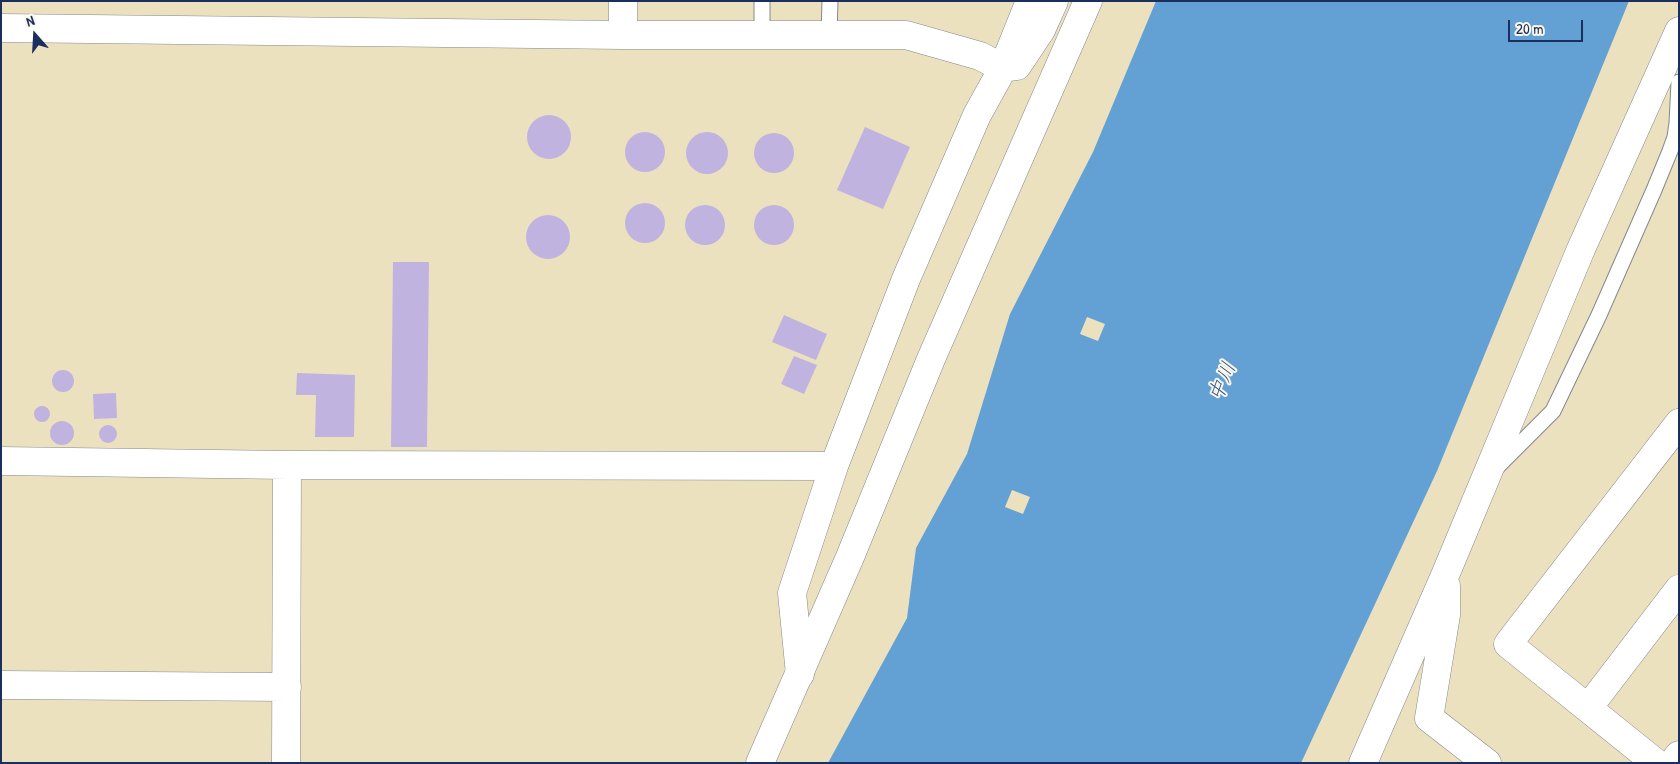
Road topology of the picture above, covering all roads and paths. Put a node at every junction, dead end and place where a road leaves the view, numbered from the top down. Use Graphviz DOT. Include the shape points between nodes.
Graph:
graph roads {
  1 [pos="623,1"];
  2 [pos="762,1"];
  3 [pos="830,1"];
  4 [pos="1030,1"];
  5 [pos="1054,1"];
  6 [pos="1088,1"];
  7 [pos="1,28"];
  8 [pos="623,35"];
  9 [pos="762,35"];
  10 [pos="829,35"];
  11 [pos="1676,49"];
  12 [pos="1003,68"];
  13 [pos="1679,82"];
  14 [pos="1679,422"];
  15 [pos="1,461"];
  16 [pos="287,464"];
  17 [pos="834,466"];
  18 [pos="1485,478"];
  19 [pos="1446,573"];
  20 [pos="1679,589"];
  21 [pos="800,674"];
  22 [pos="1,685"];
  23 [pos="287,687"];
  24 [pos="1588,708"];
  25 [pos="1679,755"];
  26 [pos="286,763"];
  27 [pos="760,763"];
  28 [pos="1363,763"];
  29 [pos="1487,763"];
  30 [pos="1656,763"];
  31 [pos="1673,763"];
  1 -- 8 [label="street"];
  2 -- 9 [label="lane"];
  3 -- 10 [label="lane"];
  4 -- 12 [label="street"];
  5 -- 12 [label="street" via="1041,30 1017,66"];
  6 -- 21 [label="street" via="935,350"];
  7 -- 8 [label="street"];
  8 -- 9 [label="street"];
  9 -- 10 [label="street"];
  10 -- 12 [label="street" via="906,35 980,56"];
  11 -- 18 [label="street" via="1581,248"];
  12 -- 17 [label="street" via="977,115 906,279"];
  13 -- 18 [label="lane" via="1677,122 1670,151 1553,411"];
  14 -- 24 [label="street" via="1508,644"];
  15 -- 16 [label="street"];
  16 -- 17 [label="street"];
  16 -- 23 [label="street"];
  17 -- 21 [label="street" via="792,593"];
  18 -- 19 [label="street"];
  19 -- 28 [label="street"];
  19 -- 29 [label="street" via="1446,615 1430,718"];
  20 -- 24 [label="street"];
  21 -- 27 [label="street"];
  22 -- 23 [label="street"];
  23 -- 26 [label="street"];
  24 -- 30 [label="street"];
  25 -- 31 [label="street"];
}
